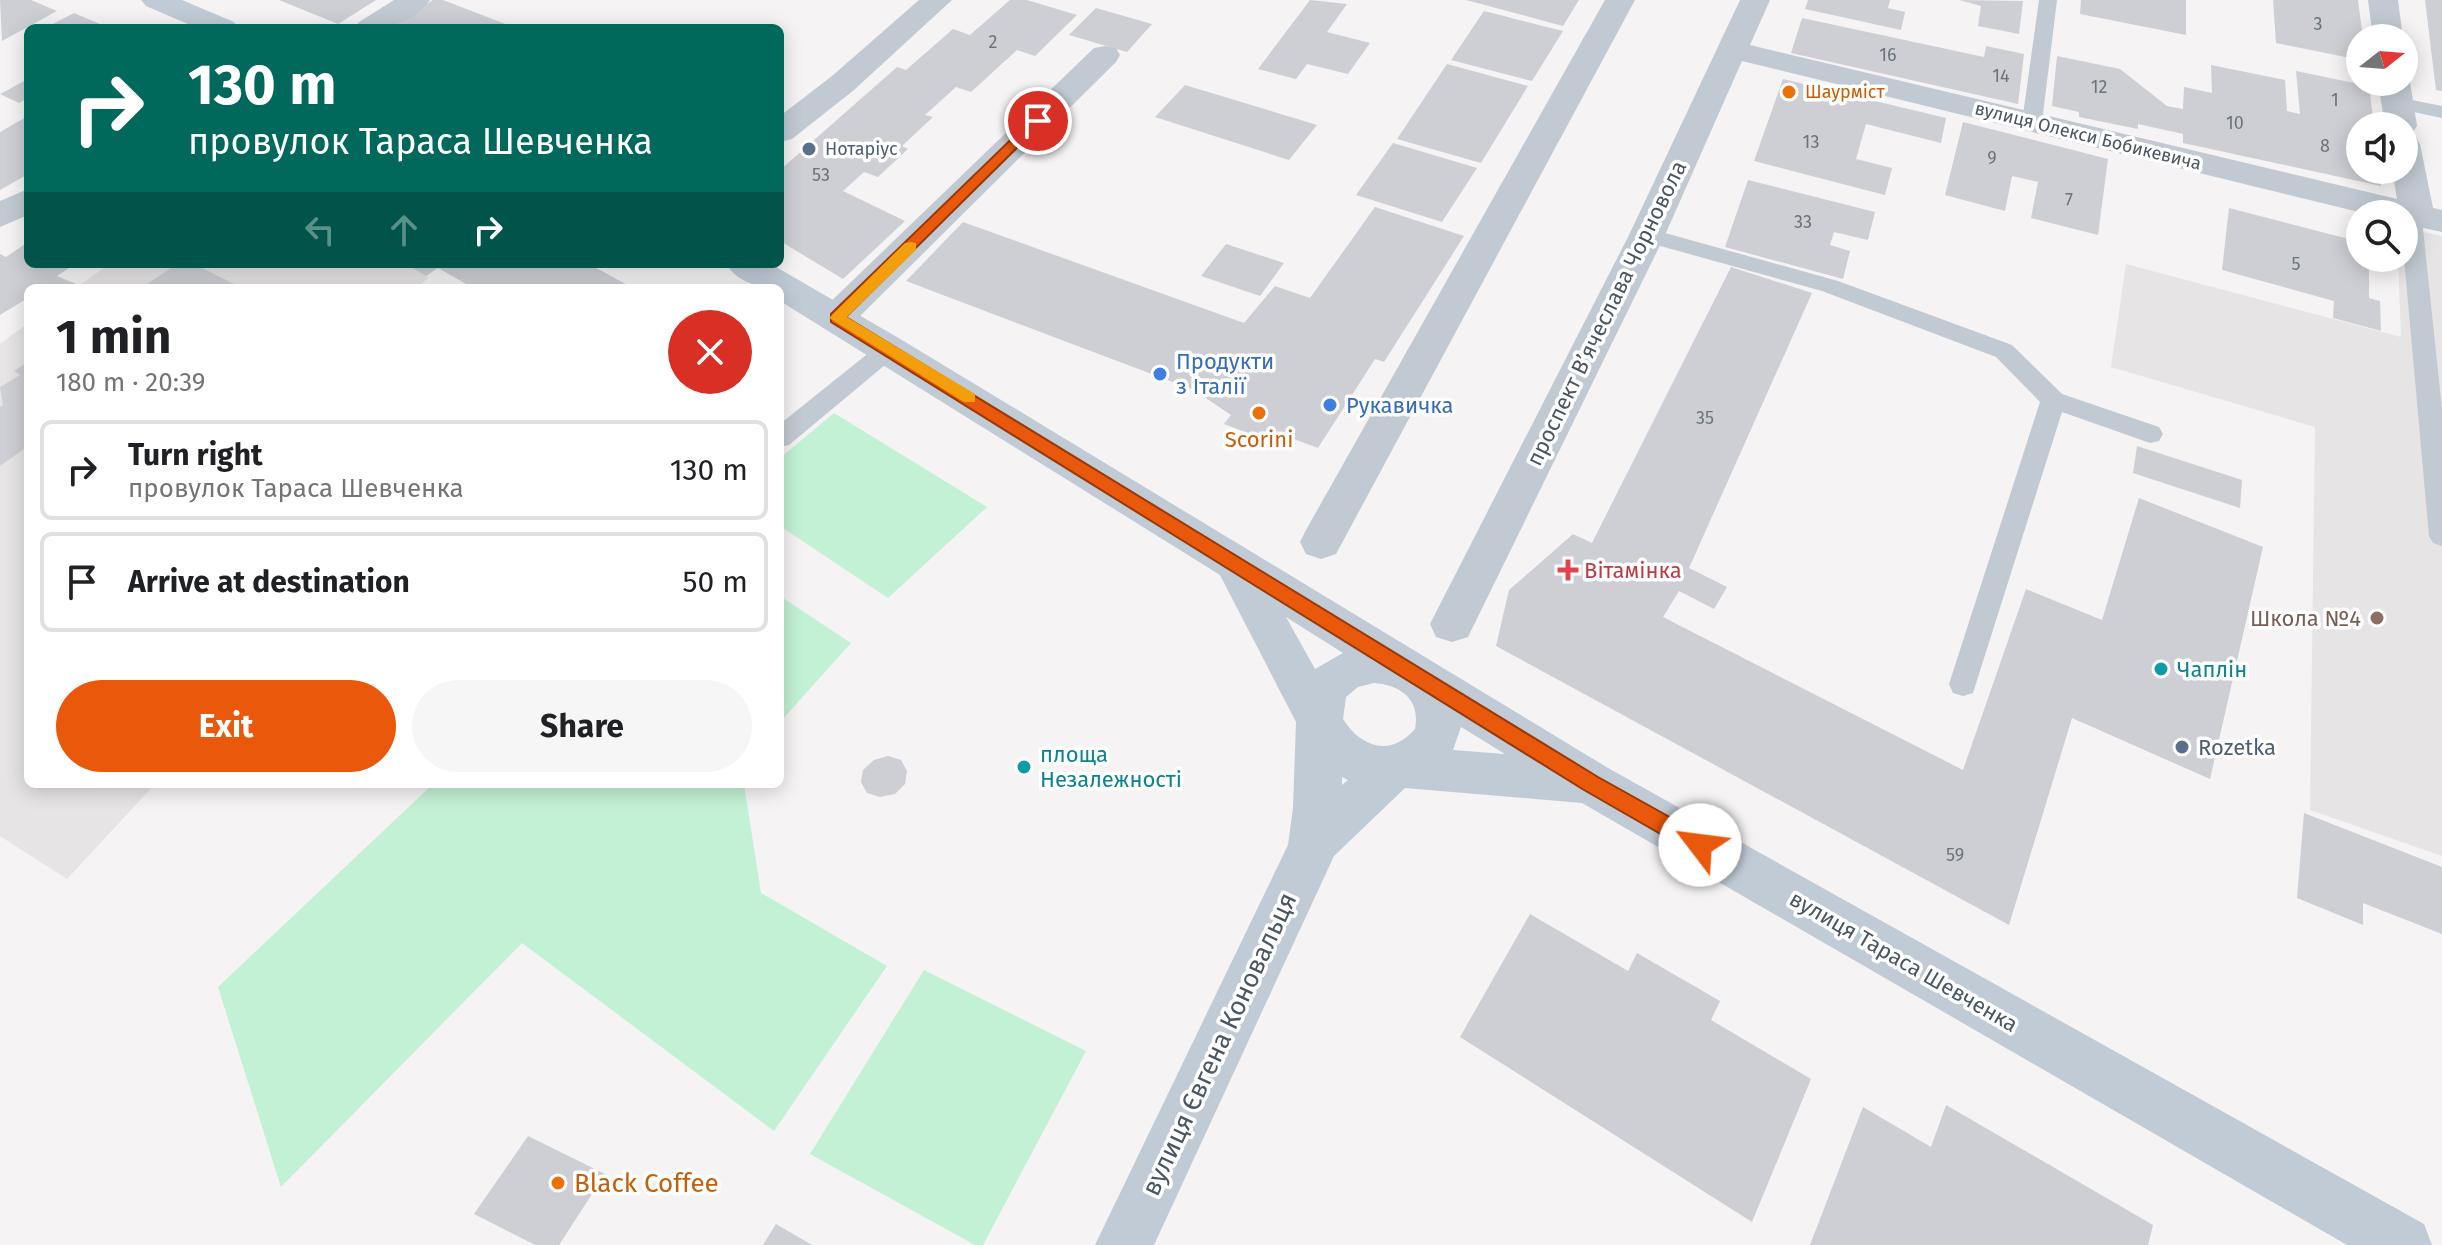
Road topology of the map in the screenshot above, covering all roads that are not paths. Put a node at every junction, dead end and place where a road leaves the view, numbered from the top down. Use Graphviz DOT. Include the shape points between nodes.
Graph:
graph roads {
  1 [pos="156,0"];
  2 [pos="415,0"];
  3 [pos="937,0"];
  4 [pos="1620,0"];
  5 [pos="1755,0"];
  6 [pos="2048,0"];
  7 [pos="2383,0"];
  8 [pos="213,24"];
  9 [pos="376,24"];
  10 [pos="2386,24"];
  11 [pos="1734,50"];
  12 [pos="1105,55"];
  13 [pos="2397,104"];
  14 [pos="2442,112"];
  15 [pos="2032,122"];
  16 [pos="784,129"];
  17 [pos="2418,184"];
  18 [pos="24,202"];
  19 [pos="0,216"];
  20 [pos="2430,218"];
  21 [pos="1647,235"];
  22 [pos="751,268"];
  23 [pos="778,284"];
  24 [pos="784,287"];
  25 [pos="836,318"];
  26 [pos="889,349"];
  27 [pos="2053,400"];
  28 [pos="2150,434"];
  29 [pos="784,435"];
  30 [pos="2442,536"];
  31 [pos="1321,542"];
  32 [pos="1237,566"];
  33 [pos="1452,624"];
  34 [pos="1409,671"];
  35 [pos="1963,684"];
  36 [pos="1321,724"];
  37 [pos="1396,766"];
  38 [pos="1591,783"];
  39 [pos="1314,842"];
  40 [pos="1124,1245"];
  41 [pos="2403,1245"];
  1 -- 8 [label="main road"];
  2 -- 9 [label="street"];
  3 -- 16 [label="street"];
  4 -- 31 [label="street"];
  5 -- 11 [label="street, проспект Вʼячеслава Чорновола"];
  6 -- 15 [label="lane"];
  7 -- 10 [label="street"];
  11 -- 15 [label="street, вулиця Олекси Бобикевича"];
  11 -- 21 [label="street, проспект Вʼячеслава Чорновола"];
  12 -- 25 [label="street"];
  13 -- 14 [label="lane"];
  15 -- 20 [label="street, вулиця Олекси Бобикевича"];
  17 -- 20 [label="street"];
  18 -- 19 [label="street"];
  20 -- 30 [label="lane" via="2412,229"];
  21 -- 27 [label="lane" via="1830,286 2004,351"];
  21 -- 33 [label="street, проспект Вʼячеслава Чорновола"];
  22 -- 23 [label="main road, вулиця Тараса Шевченка"];
  24 -- 25 [label="main road, вулиця Тараса Шевченка"];
  25 -- 26 [label="main road, вулиця Тараса Шевченка"];
  26 -- 29 [label="lane"];
  26 -- 32 [label="main road, вулиця Тараса Шевченка"];
  27 -- 28 [label="lane"];
  27 -- 35 [label="lane"];
  32 -- 34 [label="main road, вулиця Тараса Шевченка"];
  32 -- 36 [label="main road"];
  34 -- 36 [label="main road, вулиця Тараса Шевченка" via="1363,664 1343,672 1327,685 1320,703"];
  34 -- 37 [label="main road, вулиця Тараса Шевченка" via="1437,703 1440,724 1425,750"];
  34 -- 38 [label="main road, вулиця Тараса Шевченка"];
  36 -- 37 [label="main road" via="1331,743 1349,758"];
  36 -- 39 [label="main road, вулиця Євгена Коновальця"];
  37 -- 38 [label="main road"];
  37 -- 39 [label="main road, вулиця Євгена Коновальця"];
  38 -- 41 [label="main road, вулиця Тараса Шевченка"];
  39 -- 40 [label="main road, вулиця Євгена Коновальця"];
}
